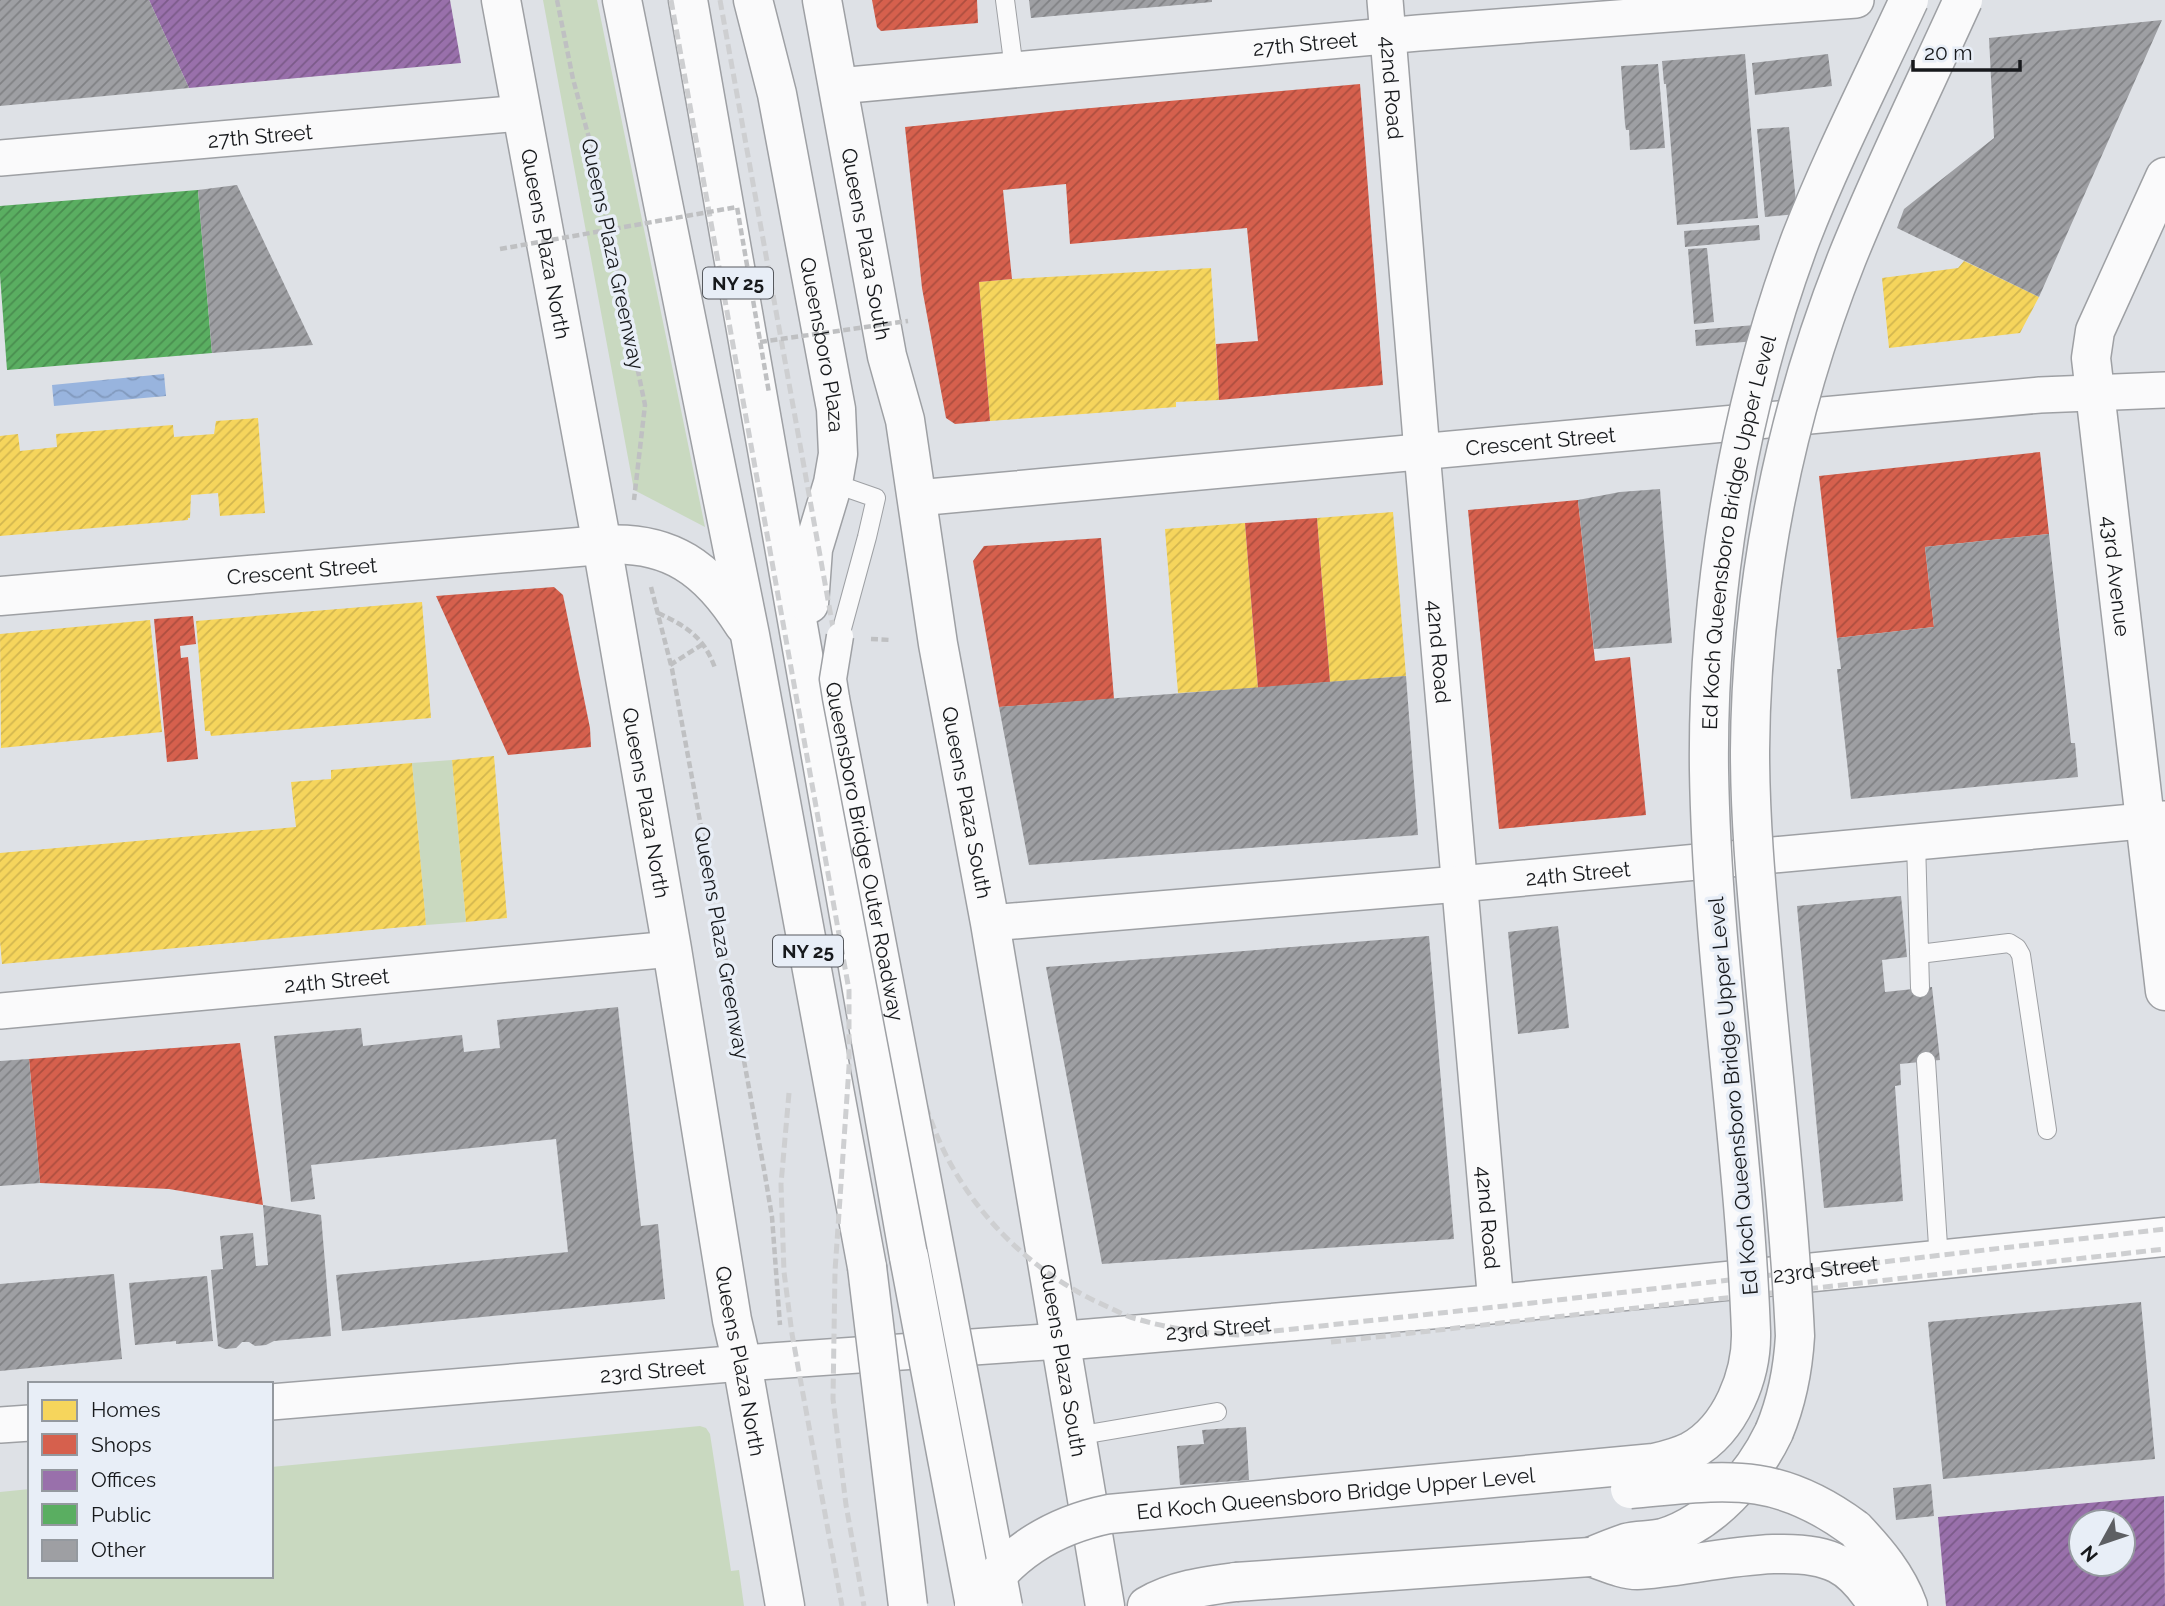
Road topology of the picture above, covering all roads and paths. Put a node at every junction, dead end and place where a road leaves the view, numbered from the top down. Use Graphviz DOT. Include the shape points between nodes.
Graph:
graph roads {
  1 [pos="501,0"];
  2 [pos="557,0"];
  3 [pos="622,0"];
  4 [pos="688,0"];
  5 [pos="753,0"];
  6 [pos="768,0"];
  7 [pos="822,0"];
  8 [pos="1004,0"];
  9 [pos="1385,0"];
  10 [pos="1856,0"];
  11 [pos="1909,0"];
  12 [pos="1963,0"];
  13 [pos="1389,35"];
  14 [pos="1014,69"];
  15 [pos="838,86"];
  16 [pos="777,94"];
  17 [pos="521,113"];
  18 [pos="0,158"];
  19 [pos="2165,177"];
  20 [pos="499,249"];
  21 [pos="908,321"];
  22 [pos="760,342"];
  23 [pos="2165,390"];
  24 [pos="769,393"];
  25 [pos="2094,393"];
  26 [pos="1422,452"];
  27 [pos="833,483"];
  28 [pos="917,498"];
  29 [pos="632,509"];
  30 [pos="603,545"];
  31 [pos="649,576"];
  32 [pos="0,596"];
  33 [pos="657,613"];
  34 [pos="750,635"];
  35 [pos="840,636"];
  36 [pos="703,644"];
  37 [pos="670,665"];
  38 [pos="718,676"];
  39 [pos="809,690"];
  40 [pos="2155,821"];
  41 [pos="1916,842"];
  42 [pos="1459,884"];
  43 [pos="990,923"];
  44 [pos="672,949"];
  45 [pos="1919,954"];
  46 [pos="1920,988"];
  47 [pos="2165,991"];
  48 [pos="0,1011"];
  49 [pos="1926,1061"];
  50 [pos="2047,1129"];
  51 [pos="2165,1237"];
  52 [pos="926,1254"];
  53 [pos="1939,1261"];
  54 [pos="1496,1304"];
  55 [pos="780,1313"];
  56 [pos="1060,1341"];
  57 [pos="742,1363"];
  58 [pos="273,1402"];
  59 [pos="1217,1412"];
  60 [pos="28,1423"];
  61 [pos="0,1425"];
  62 [pos="1076,1436"];
  63 [pos="1590,1556"];
  64 [pos="785,1606"];
  65 [pos="908,1606"];
  66 [pos="974,1606"];
  67 [pos="1007,1606"];
  68 [pos="1105,1606"];
  69 [pos="1147,1606"];
  70 [pos="1878,1606"];
  71 [pos="1908,1606"];
  1 -- 17 [label="main road, Queens Plaza North"];
  2 -- 29 [label="path, Queens Plaza Greenway" via="646,405"];
  3 -- 34 [label="main road, NY 25"];
  4 -- 39 [label="main road, NY 25"];
  5 -- 16 [label="main road, Queensboro Plaza / NY 25"];
  6 -- 16 [label="main road"];
  7 -- 15 [label="main road, Queens Plaza South"];
  8 -- 14 [label="lane"];
  9 -- 13 [label="street, 42nd Road"];
  10 -- 13 [label="street, 27th Street"];
  11 -- 66 [label="main road, Ed Koch Queensboro Bridge Upper Level, bridge" via="1811,215 1772,324 1746,428 1718,590 1710,708 1711,828 1751,1332 1747,1369 1731,1407 1707,1440 1682,1455 1654,1463 1084,1519 1025,1549 991,1581"];
  12 -- 63 [label="main road, Ed Koch Queensboro Bridge Upper Level, bridge" via="1866,213 1826,314 1791,430 1762,584 1751,702 1751,802 1794,1307 1788,1392 1765,1451 1717,1505 1685,1529 1663,1538 1627,1543"];
  13 -- 14 [label="street, 27th Street"];
  13 -- 26 [label="street, 42nd Road"];
  14 -- 15 [label="street, 27th Street"];
  15 -- 28 [label="main road, Queens Plaza South"];
  16 -- 27 [label="main road, Queensboro Plaza / NY 25" via="836,409 838,454"];
  17 -- 18 [label="street, 27th Street"];
  17 -- 30 [label="main road, Queens Plaza North"];
  19 -- 25 [label="main road, 43rd Avenue" via="2095,331 2091,358"];
  20 -- 22 [label="path, bridge" via="737,206"];
  21 -- 22 [label="path, bridge"];
  22 -- 24 [label="path, bridge"];
  23 -- 25 [label="street, Crescent Street"];
  25 -- 26 [label="street, Crescent Street"];
  25 -- 40 [label="main road, 43rd Avenue"];
  26 -- 28 [label="street, Crescent Street"];
  26 -- 42 [label="street, 42nd Road"];
  27 -- 35 [label="lane, Queensboro Bridge Outer Roadway" via="876,498"];
  27 -- 39 [label="main road, Queensboro Plaza / NY 25" via="813,549 809,582"];
  28 -- 43 [label="main road, Queens Plaza South" via="938,644"];
  30 -- 32 [label="main road, Crescent Street"];
  30 -- 34 [label="main road, Crescent Street" via="652,547 686,563 717,589"];
  30 -- 44 [label="main road, Queens Plaza North"];
  31 -- 33 [label="path, Queens Plaza Greenway"];
  33 -- 36 [label="path" via="682,624"];
  33 -- 37 [label="path, Queens Plaza Greenway"];
  34 -- 65 [label="main road, NY 25, bridge" via="867,1267"];
  35 -- 52 [label="street, Queensboro Bridge Outer Roadway, bridge" via="833,679"];
  36 -- 37 [label="path"];
  36 -- 38 [label="path"];
  37 -- 55 [label="path, Queens Plaza Greenway" via="772,1217"];
  39 -- 52 [label="main road, NY 25"];
  40 -- 41 [label="street, 24th Street"];
  40 -- 47 [label="main road, 43rd Avenue"];
  41 -- 42 [label="street, 24th Street"];
  41 -- 45 [label="lane"];
  42 -- 43 [label="street, 24th Street"];
  42 -- 54 [label="street, 42nd Road"];
  43 -- 56 [label="main road, Queens Plaza South"];
  44 -- 48 [label="street, 24th Street"];
  44 -- 57 [label="main road, Queens Plaza North"];
  45 -- 46 [label="lane"];
  45 -- 50 [label="lane" via="2009,943 2017,948"];
  49 -- 53 [label="lane"];
  51 -- 53 [label="main road, 23rd Street"];
  52 -- 66 [label="main road, NY 25, bridge"];
  52 -- 67 [label="street, Queensboro Bridge Outer Roadway, bridge"];
  53 -- 54 [label="main road, 23rd Street"];
  54 -- 56 [label="main road, 23rd Street"];
  56 -- 57 [label="street, 23rd Street"];
  56 -- 62 [label="main road, Queens Plaza South"];
  57 -- 58 [label="street, 23rd Street"];
  57 -- 64 [label="main road, Queens Plaza North"];
  59 -- 62 [label="lane"];
  60 -- 61 [label="street"];
  62 -- 68 [label="main road, Queens Plaza South"];
  63 -- 69 [label="main road, Ed Koch Queensboro Bridge Upper Level, bridge" via="1236,1582 1198,1587"];
  63 -- 70 [label="main road" via="1634,1570 1777,1554 1811,1556 1850,1571"];
  67 -- 71 [label="main road, bridge" via="1042,1563 1099,1536 1732,1481 1786,1490 1832,1512 1875,1550"];
}
